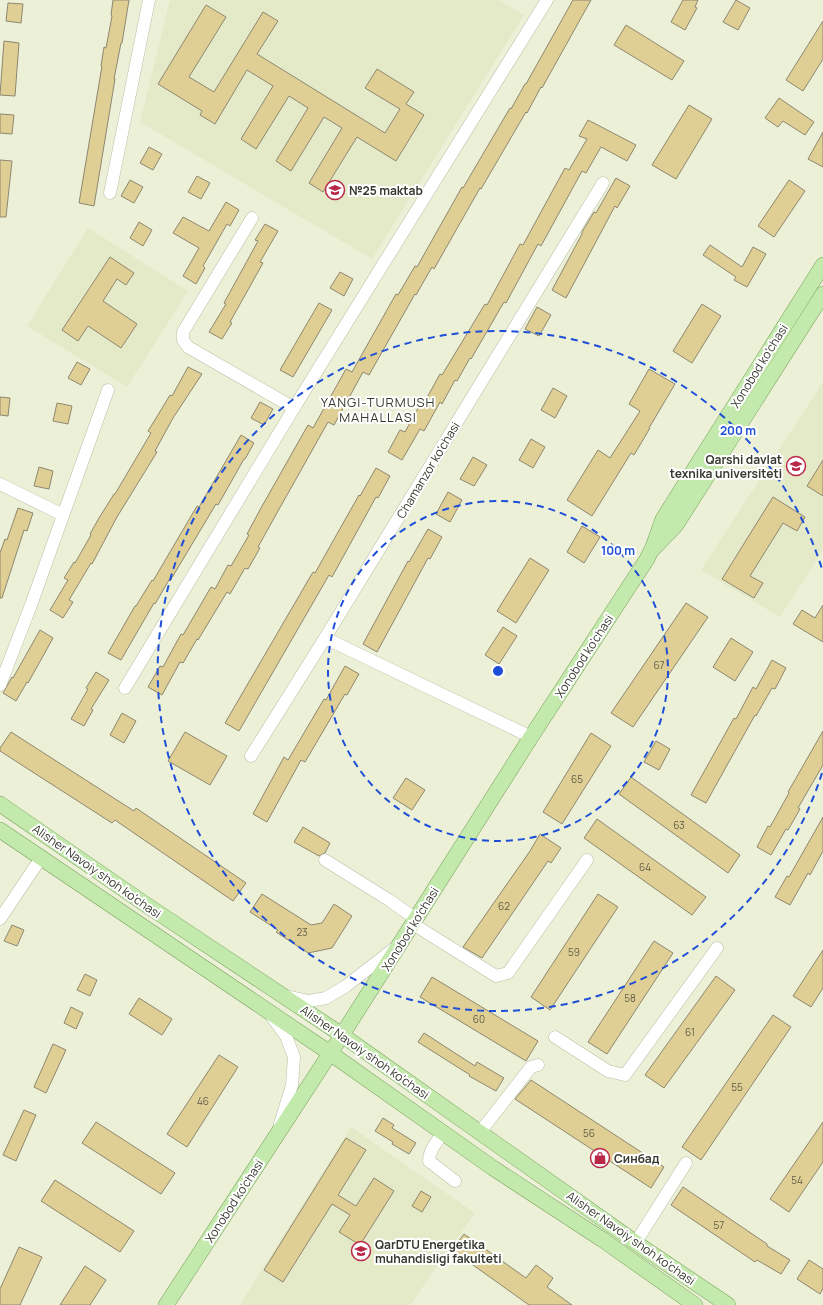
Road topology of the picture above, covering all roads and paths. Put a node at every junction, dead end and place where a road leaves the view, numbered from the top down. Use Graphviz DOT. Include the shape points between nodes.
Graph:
graph roads {
  1 [pos="149,0"];
  2 [pos="547,0"];
  3 [pos="603,183"];
  4 [pos="110,193"];
  5 [pos="252,218"];
  6 [pos="823,265"];
  7 [pos="823,294"];
  8 [pos="108,390"];
  9 [pos="294,408"];
  10 [pos="0,484"];
  11 [pos="63,515"];
  12 [pos="651,551"];
  13 [pos="325,638"];
  14 [pos="0,686"];
  15 [pos="125,688"];
  16 [pos="531,737"];
  17 [pos="251,756"];
  18 [pos="0,804"];
  19 [pos="0,830"];
  20 [pos="41,858"];
  21 [pos="325,860"];
  22 [pos="587,860"];
  23 [pos="0,919"];
  24 [pos="414,921"];
  25 [pos="400,944"];
  26 [pos="716,948"];
  27 [pos="280,994"];
  28 [pos="267,1011"];
  29 [pos="342,1035"];
  30 [pos="555,1037"];
  31 [pos="330,1053"];
  32 [pos="538,1065"];
  33 [pos="480,1132"];
  34 [pos="443,1133"];
  35 [pos="277,1135"];
  36 [pos="686,1163"];
  37 [pos="455,1181"];
  38 [pos="612,1226"];
  39 [pos="603,1240"];
  40 [pos="636,1242"];
  41 [pos="166,1305"];
  42 [pos="695,1305"];
  43 [pos="728,1305"];
  1 -- 4 [label="street"];
  2 -- 9 [label="street"];
  3 -- 13 [label="street, Chamanzor ko'chasi"];
  5 -- 9 [label="street" via="183,332 183,340 188,347"];
  6 -- 12 [label="main road, Xonobod ko'chasi" via="663,519"];
  7 -- 12 [label="main road, Xonobod ko'chasi" via="676,525"];
  8 -- 11 [label="street"];
  9 -- 15 [label="street"];
  10 -- 11 [label="street"];
  11 -- 14 [label="street"];
  12 -- 16 [label="main road, Xonobod ko'chasi"];
  13 -- 16 [label="street"];
  13 -- 17 [label="street, Chamanzor ko'chasi"];
  16 -- 24 [label="main road, Xonobod ko'chasi"];
  18 -- 27 [label="main road, Alisher Navoiy shoh ko'chasi"];
  19 -- 20 [label="main road, Alisher Navoiy shoh ko'chasi"];
  20 -- 23 [label="street"];
  20 -- 28 [label="main road, Alisher Navoiy shoh ko'chasi"];
  21 -- 24 [label="street" via="388,900"];
  22 -- 24 [label="street" via="508,973 496,976"];
  24 -- 25 [label="main road, Xonobod ko'chasi"];
  25 -- 27 [label="street" via="346,986 326,998 309,1001"];
  25 -- 29 [label="main road, Xonobod ko'chasi"];
  26 -- 30 [label="street" via="626,1075 608,1071"];
  27 -- 29 [label="main road, Alisher Navoiy shoh ko'chasi"];
  28 -- 31 [label="main road, Alisher Navoiy shoh ko'chasi"];
  28 -- 35 [label="street" via="286,1036 294,1057 292,1085"];
  29 -- 31 [label="main road, Xonobod ko'chasi"];
  29 -- 33 [label="main road, Alisher Navoiy shoh ko'chasi"];
  31 -- 34 [label="main road, Alisher Navoiy shoh ko'chasi"];
  31 -- 35 [label="main road, Xonobod ko'chasi"];
  32 -- 33 [label="street" via="531,1067"];
  33 -- 38 [label="main road, Alisher Navoiy shoh ko'chasi"];
  34 -- 37 [label="street" via="433,1147 429,1161"];
  34 -- 39 [label="main road, Alisher Navoiy shoh ko'chasi"];
  35 -- 41 [label="main road, Xonobod ko'chasi"];
  36 -- 40 [label="street"];
  38 -- 39 [label="street"];
  38 -- 40 [label="main road, Alisher Navoiy shoh ko'chasi"];
  39 -- 42 [label="main road, Alisher Navoiy shoh ko'chasi"];
  40 -- 43 [label="main road, Alisher Navoiy shoh ko'chasi"];
}
